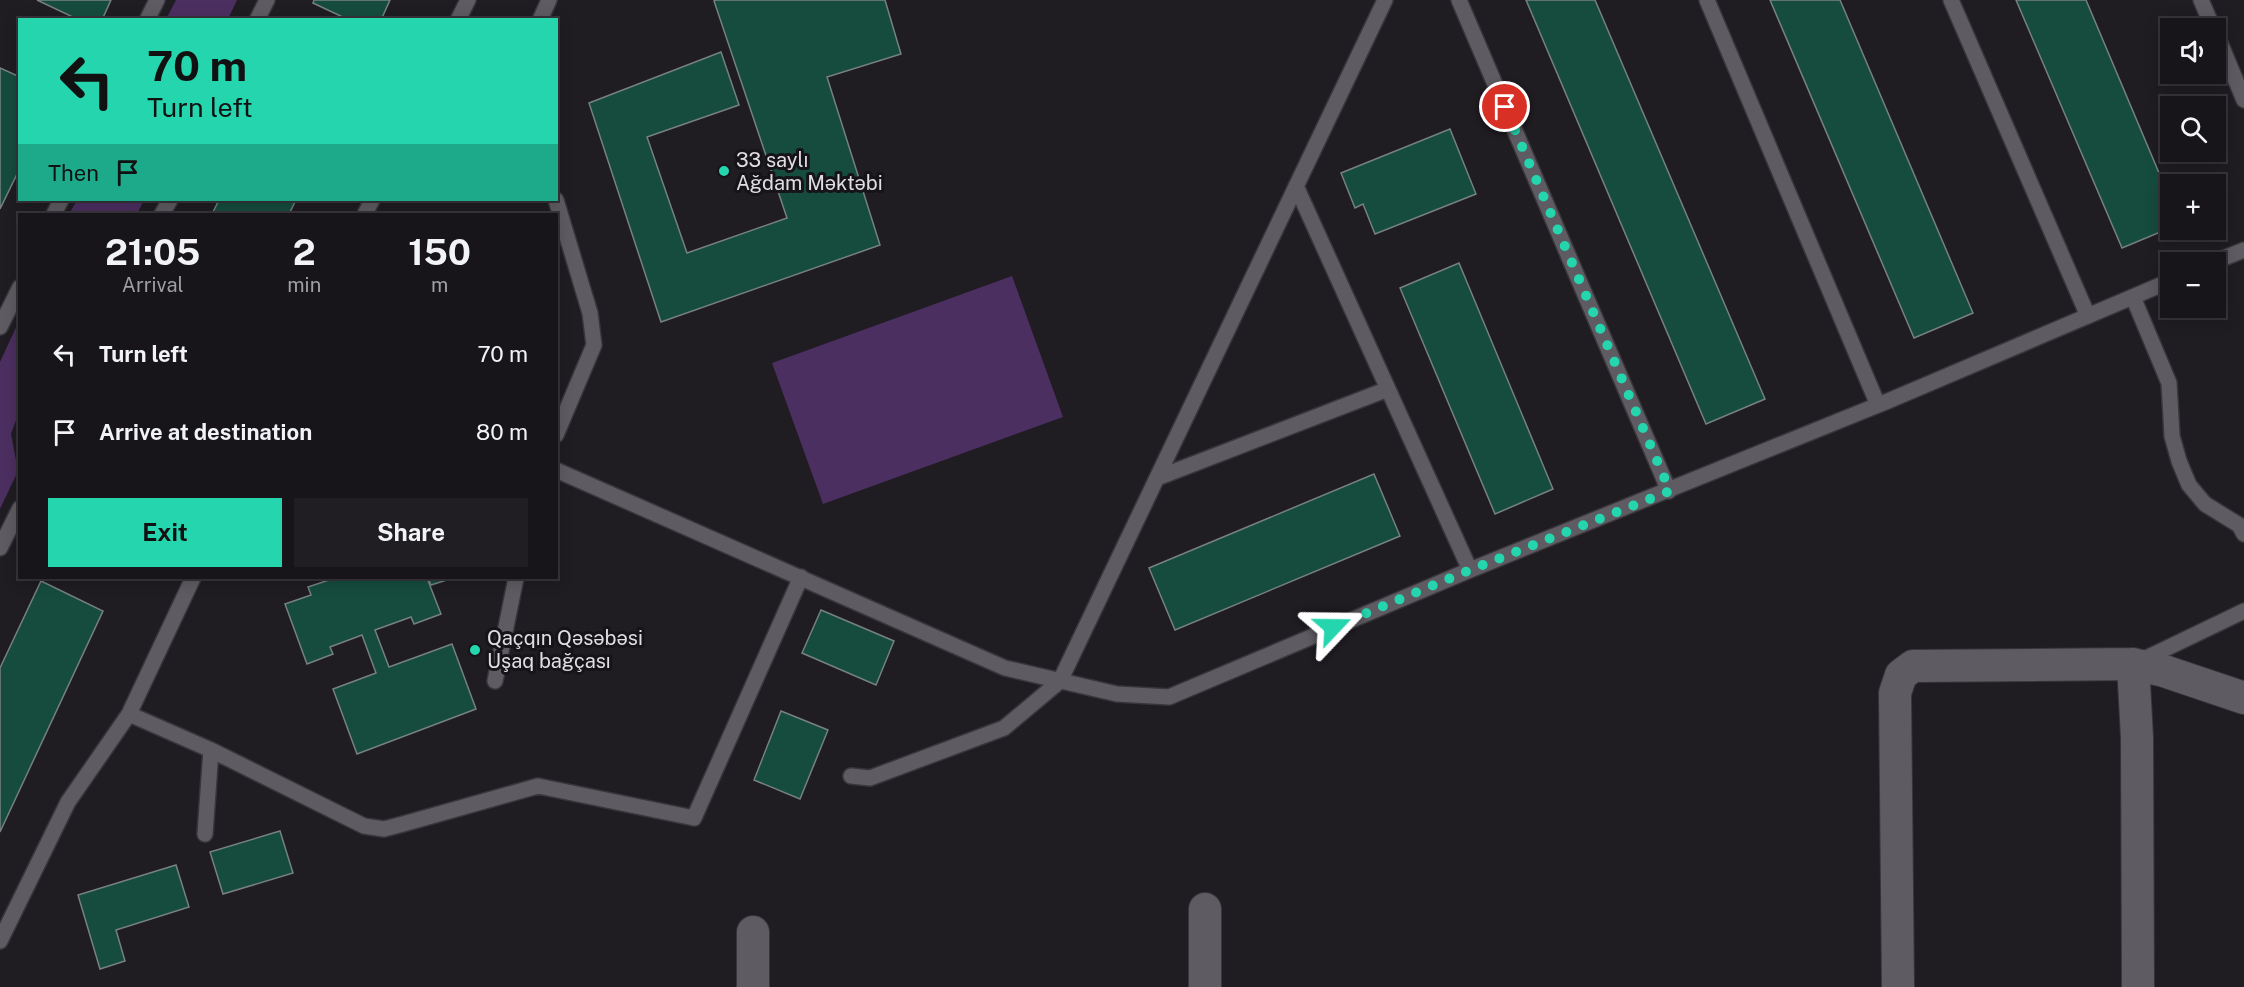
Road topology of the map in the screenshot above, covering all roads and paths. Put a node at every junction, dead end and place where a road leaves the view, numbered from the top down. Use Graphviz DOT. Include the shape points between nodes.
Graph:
graph roads {
  1 [pos="157,0"];
  2 [pos="267,0"];
  3 [pos="468,0"];
  4 [pos="549,0"];
  5 [pos="1385,0"];
  6 [pos="1460,0"];
  7 [pos="1707,0"];
  8 [pos="1951,0"];
  9 [pos="2201,0"];
  10 [pos="148,18"];
  11 [pos="258,18"];
  12 [pos="459,18"];
  13 [pos="541,18"];
  14 [pos="2209,18"];
  15 [pos="2226,57"];
  16 [pos="2244,100"];
  17 [pos="1296,186"];
  18 [pos="556,201"];
  19 [pos="2244,250"];
  20 [pos="2226,257"];
  21 [pos="2160,285"];
  22 [pos="18,291"];
  23 [pos="2133,297"];
  24 [pos="2088,316"];
  25 [pos="0,327"];
  26 [pos="1388,389"];
  27 [pos="1878,405"];
  28 [pos="558,430"];
  29 [pos="558,471"];
  30 [pos="1157,478"];
  31 [pos="1670,491"];
  32 [pos="18,512"];
  33 [pos="2244,534"];
  34 [pos="0,548"];
  35 [pos="1470,570"];
  36 [pos="801,577"];
  37 [pos="193,579"];
  38 [pos="516,579"];
  39 [pos="2244,611"];
  40 [pos="2133,664"];
  41 [pos="495,681"];
  42 [pos="1060,681"];
  43 [pos="2244,698"];
  44 [pos="129,714"];
  45 [pos="211,750"];
  46 [pos="851,776"];
  47 [pos="205,834"];
  48 [pos="1205,909"];
  49 [pos="753,932"];
  50 [pos="0,941"];
  51 [pos="753,987"];
  52 [pos="1206,987"];
  53 [pos="1898,987"];
  54 [pos="2138,987"];
  1 -- 10 [label="lane"];
  2 -- 11 [label="lane"];
  3 -- 12 [label="lane"];
  4 -- 13 [label="lane"];
  5 -- 17 [label="lane"];
  6 -- 31 [label="lane"];
  7 -- 27 [label="lane"];
  8 -- 24 [label="lane"];
  9 -- 14 [label="lane"];
  15 -- 16 [label="lane"];
  17 -- 26 [label="lane"];
  17 -- 30 [label="lane"];
  18 -- 28 [label="lane" via="590,313 594,345"];
  19 -- 20 [label="lane"];
  21 -- 23 [label="lane"];
  22 -- 25 [label="lane"];
  23 -- 24 [label="lane"];
  23 -- 33 [label="lane" via="2169,383 2172,436 2189,485 2205,504 2239,525"];
  24 -- 27 [label="lane"];
  26 -- 30 [label="lane"];
  26 -- 35 [label="lane"];
  27 -- 31 [label="lane"];
  29 -- 36 [label="lane"];
  30 -- 42 [label="lane"];
  31 -- 35 [label="lane"];
  32 -- 34 [label="lane"];
  35 -- 42 [label="lane" via="1169,697 1117,693"];
  36 -- 42 [label="lane" via="1005,668"];
  36 -- 45 [label="lane" via="694,818 538,786 384,829 364,826"];
  37 -- 44 [label="lane"];
  38 -- 41 [label="lane"];
  39 -- 40 [label="lane"];
  40 -- 43 [label="street"];
  40 -- 53 [label="street" via="1912,666 1901,675 1895,693"];
  40 -- 54 [label="street"];
  42 -- 46 [label="lane" via="1004,728 870,778"];
  44 -- 45 [label="lane"];
  44 -- 50 [label="lane" via="68,802"];
  45 -- 47 [label="lane"];
  48 -- 52 [label="street"];
  49 -- 51 [label="street"];
}
